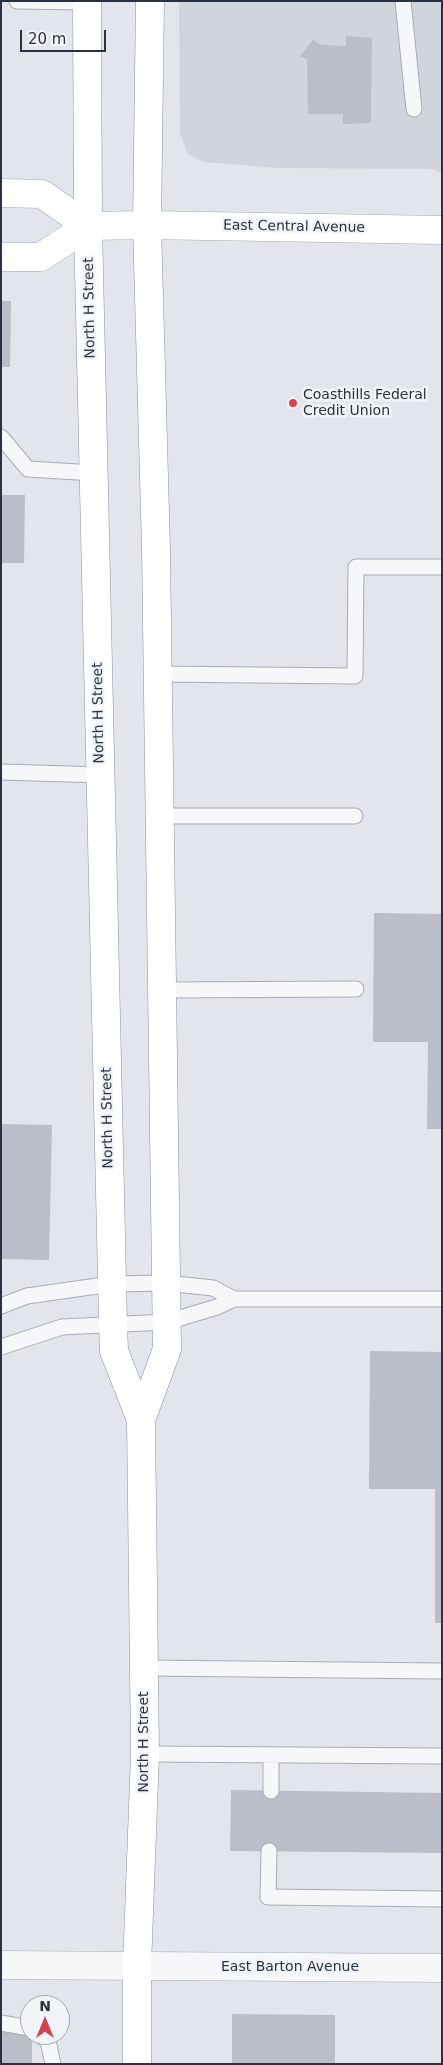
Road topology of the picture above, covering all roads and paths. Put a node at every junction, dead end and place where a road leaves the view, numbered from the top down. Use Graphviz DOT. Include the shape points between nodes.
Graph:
graph roads {
  1 [pos="17,1"];
  2 [pos="86,1"];
  3 [pos="150,1"];
  4 [pos="403,1"];
  5 [pos="414,109"];
  6 [pos="1,194"];
  7 [pos="147,225"];
  8 [pos="88,226"];
  9 [pos="442,230"];
  10 [pos="1,257"];
  11 [pos="1,437"];
  12 [pos="94,473"];
  13 [pos="442,567"];
  14 [pos="158,674"];
  15 [pos="1,772"];
  16 [pos="101,775"];
  17 [pos="160,816"];
  18 [pos="355,816"];
  19 [pos="356,989"];
  20 [pos="162,990"];
  21 [pos="166,1282"];
  22 [pos="111,1284"];
  23 [pos="442,1298"];
  24 [pos="234,1299"];
  25 [pos="1,1306"];
  26 [pos="167,1322"];
  27 [pos="113,1323"];
  28 [pos="1,1347"];
  29 [pos="141,1420"];
  30 [pos="144,1668"];
  31 [pos="442,1670"];
  32 [pos="145,1754"];
  33 [pos="271,1755"];
  34 [pos="442,1756"];
  35 [pos="271,1791"];
  36 [pos="270,1851"];
  37 [pos="442,1899"];
  38 [pos="1,1964"];
  39 [pos="138,1966"];
  40 [pos="442,1968"];
  41 [pos="1,2023"];
  42 [pos="20,2026"];
  43 [pos="49,2045"];
  44 [pos="53,2064"];
  45 [pos="137,2064"];
  1 -- 2 [label="lane"];
  2 -- 8 [label="main road, North H Street"];
  3 -- 7 [label="main road, North H Street"];
  4 -- 5 [label="lane"];
  6 -- 8 [label="main road" via="42,194"];
  7 -- 8 [label="main road, East Central Avenue"];
  7 -- 9 [label="main road, East Central Avenue"];
  7 -- 14 [label="main road, North H Street"];
  8 -- 10 [label="main road" via="41,257"];
  8 -- 12 [label="main road, North H Street"];
  11 -- 12 [label="lane" via="28,469"];
  12 -- 16 [label="main road, North H Street"];
  13 -- 14 [label="lane" via="356,567 355,676"];
  14 -- 17 [label="main road, North H Street"];
  15 -- 16 [label="lane"];
  16 -- 22 [label="main road, North H Street"];
  17 -- 18 [label="lane"];
  17 -- 20 [label="main road, North H Street"];
  19 -- 20 [label="lane"];
  20 -- 21 [label="main road, North H Street"];
  21 -- 22 [label="lane"];
  21 -- 24 [label="lane" via="213,1288"];
  21 -- 26 [label="main road, North H Street"];
  22 -- 25 [label="lane" via="27,1296"];
  22 -- 27 [label="main road, North H Street"];
  23 -- 24 [label="lane"];
  24 -- 26 [label="lane"];
  26 -- 27 [label="lane"];
  26 -- 29 [label="main road, North H Street" via="167,1350"];
  27 -- 28 [label="lane" via="62,1327"];
  27 -- 29 [label="main road, North H Street" via="114,1351"];
  29 -- 30 [label="main road, North H Street"];
  30 -- 31 [label="lane"];
  30 -- 32 [label="main road, North H Street"];
  32 -- 33 [label="lane"];
  32 -- 39 [label="main road, North H Street"];
  33 -- 34 [label="lane"];
  33 -- 35 [label="lane"];
  36 -- 37 [label="lane" via="268,1897"];
  38 -- 39 [label="street, East Barton Avenue"];
  39 -- 40 [label="street, East Barton Avenue"];
  39 -- 45 [label="main road, North H Street"];
  41 -- 42 [label="lane"];
  43 -- 44 [label="lane"];
}
